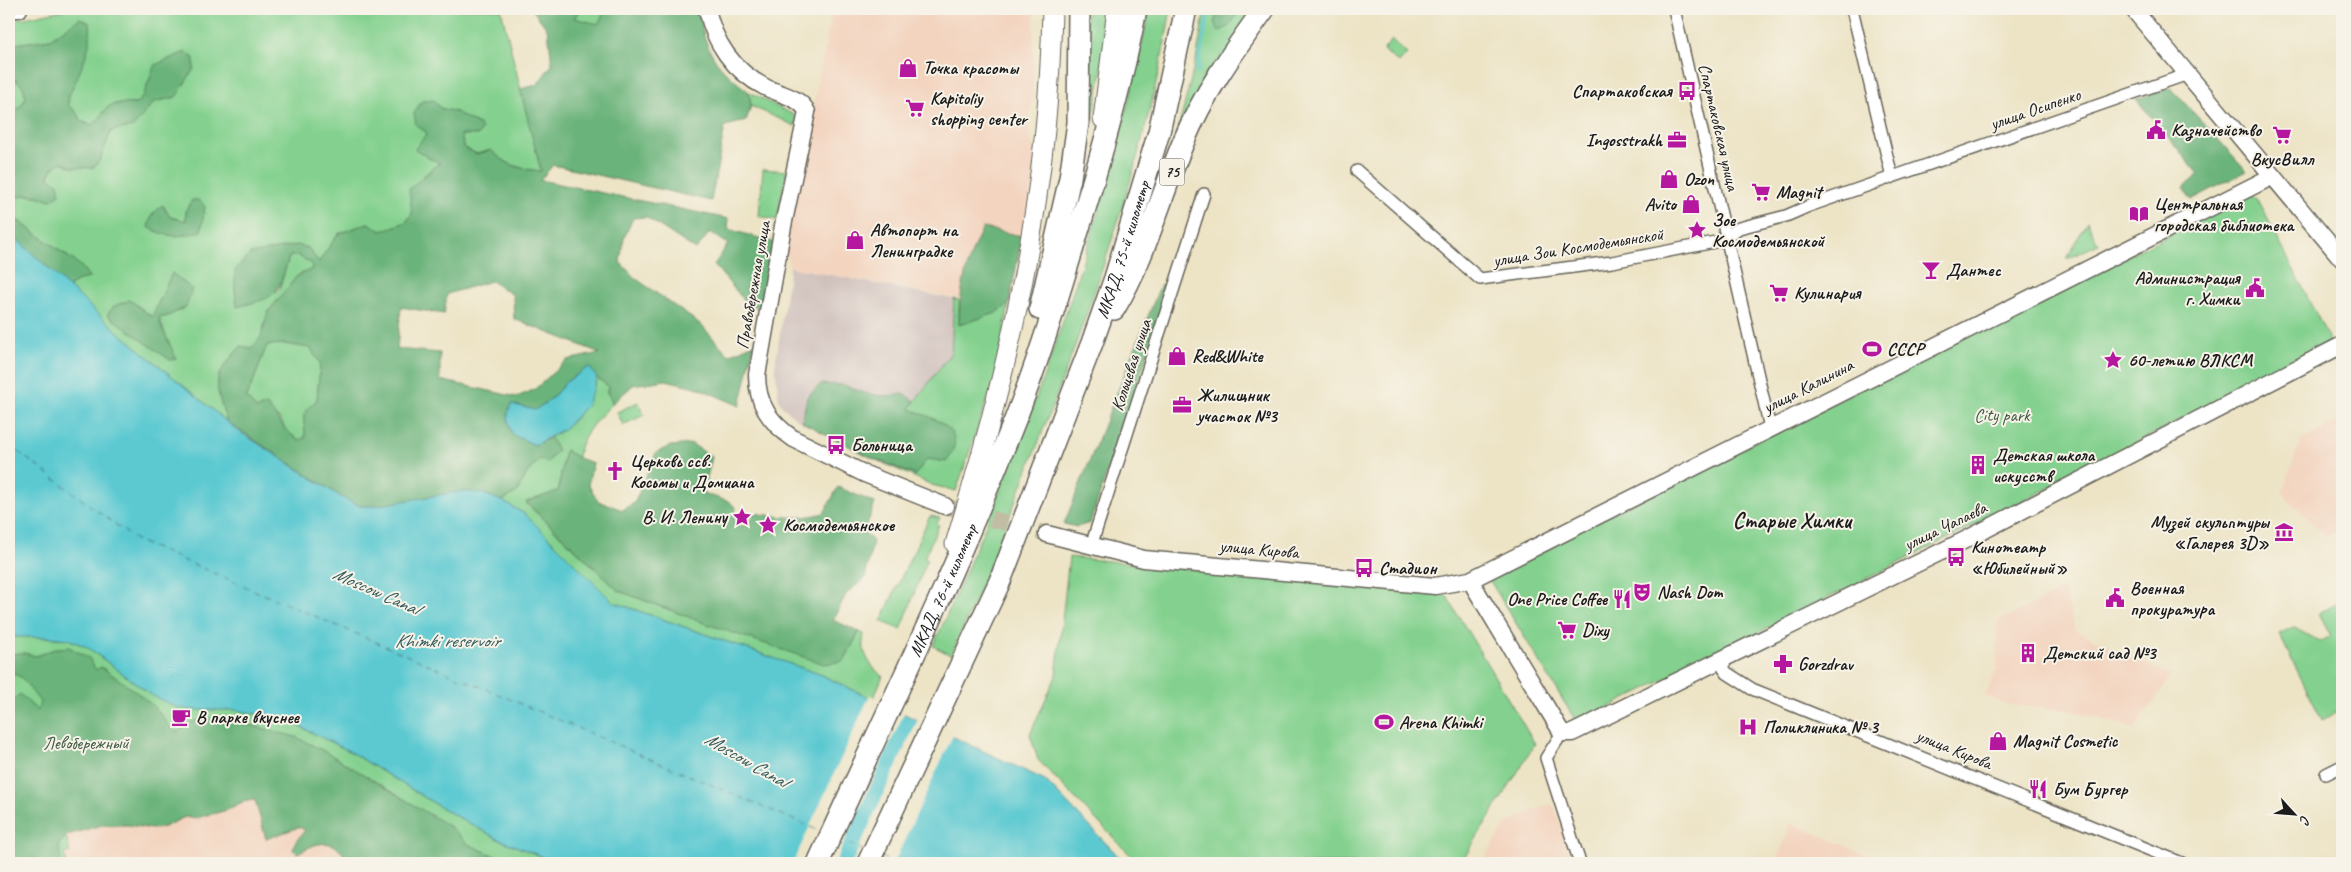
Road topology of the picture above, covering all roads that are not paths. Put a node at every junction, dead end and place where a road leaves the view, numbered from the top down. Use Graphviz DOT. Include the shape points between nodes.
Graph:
graph roads {
  1 [pos="14,9"];
  2 [pos="19,9"];
  3 [pos="707,9"];
  4 [pos="1052,9"];
  5 [pos="1079,9"];
  6 [pos="1117,9"];
  7 [pos="1136,9"];
  8 [pos="1186,9"];
  9 [pos="1264,9"];
  10 [pos="1674,9"];
  11 [pos="1852,9"];
  12 [pos="2137,13"];
  13 [pos="2188,74"];
  14 [pos="1357,170"];
  15 [pos="1892,177"];
  16 [pos="1094,179"];
  17 [pos="2276,180"];
  18 [pos="1204,194"];
  19 [pos="1726,236"];
  20 [pos="2342,260"];
  21 [pos="1092,343"];
  22 [pos="2342,345"];
  23 [pos="1770,428"];
  24 [pos="1010,433"];
  25 [pos="945,506"];
  26 [pos="1047,534"];
  27 [pos="1091,546"];
  28 [pos="1470,580"];
  29 [pos="933,614"];
  30 [pos="1724,659"];
  31 [pos="1562,733"];
  32 [pos="2342,766"];
  33 [pos="2326,774"];
  34 [pos="818,863"];
  35 [pos="868,863"];
  36 [pos="1580,863"];
  37 [pos="2182,863"];
  1 -- 2 [label="street"];
  3 -- 25 [label="street, Правобережная улица" via="716,39 733,62 748,77 798,102 807,112 757,375 765,412 794,439 865,474"];
  4 -- 29 [label="main road" via="1047,120 1026,271 1012,341"];
  5 -- 24 [label="highway" via="1078,123 1070,178"];
  6 -- 16 [label="main road"];
  7 -- 16 [label="highway"];
  8 -- 21 [label="highway, МКАД, 75-й километр" via="1160,132"];
  9 -- 21 [label="highway, 75" via="1199,108 1130,282"];
  10 -- 19 [label="street, Спартаковская улица"];
  11 -- 15 [label="street"];
  12 -- 13 [label="street"];
  13 -- 15 [label="street, улица Осипенко"];
  13 -- 17 [label="street"];
  14 -- 19 [label="street, улица Зои Космодемьянской" via="1480,279 1612,262 1720,241"];
  15 -- 19 [label="street, улица Зои Космодемьянской" via="1786,216 1739,228"];
  16 -- 24 [label="highway, МКАД, 76-й километр" via="1053,312"];
  17 -- 20 [label="street"];
  17 -- 23 [label="street, улица Калинина"];
  18 -- 27 [label="street, Кольцевая улица"];
  19 -- 23 [label="street, Спартаковская улица"];
  21 -- 35 [label="highway" via="1003,572"];
  22 -- 30 [label="street, улица Чапаева" via="1967,539"];
  23 -- 28 [label="street, улица Калинина"];
  24 -- 29 [label="highway, МКАД, 76-й километр"];
  26 -- 27 [label="street, улица Кирова"];
  27 -- 28 [label="street, улица Кирова" via="1144,559 1435,586"];
  28 -- 31 [label="street"];
  29 -- 34 [label="highway, МКАД, 76-й километр"];
  30 -- 31 [label="street, улица Чапаева" via="1581,729"];
  30 -- 37 [label="street, улица Кирова" via="1727,673 1752,689"];
  31 -- 36 [label="street" via="1546,758"];
  32 -- 33 [label="street"];
}
